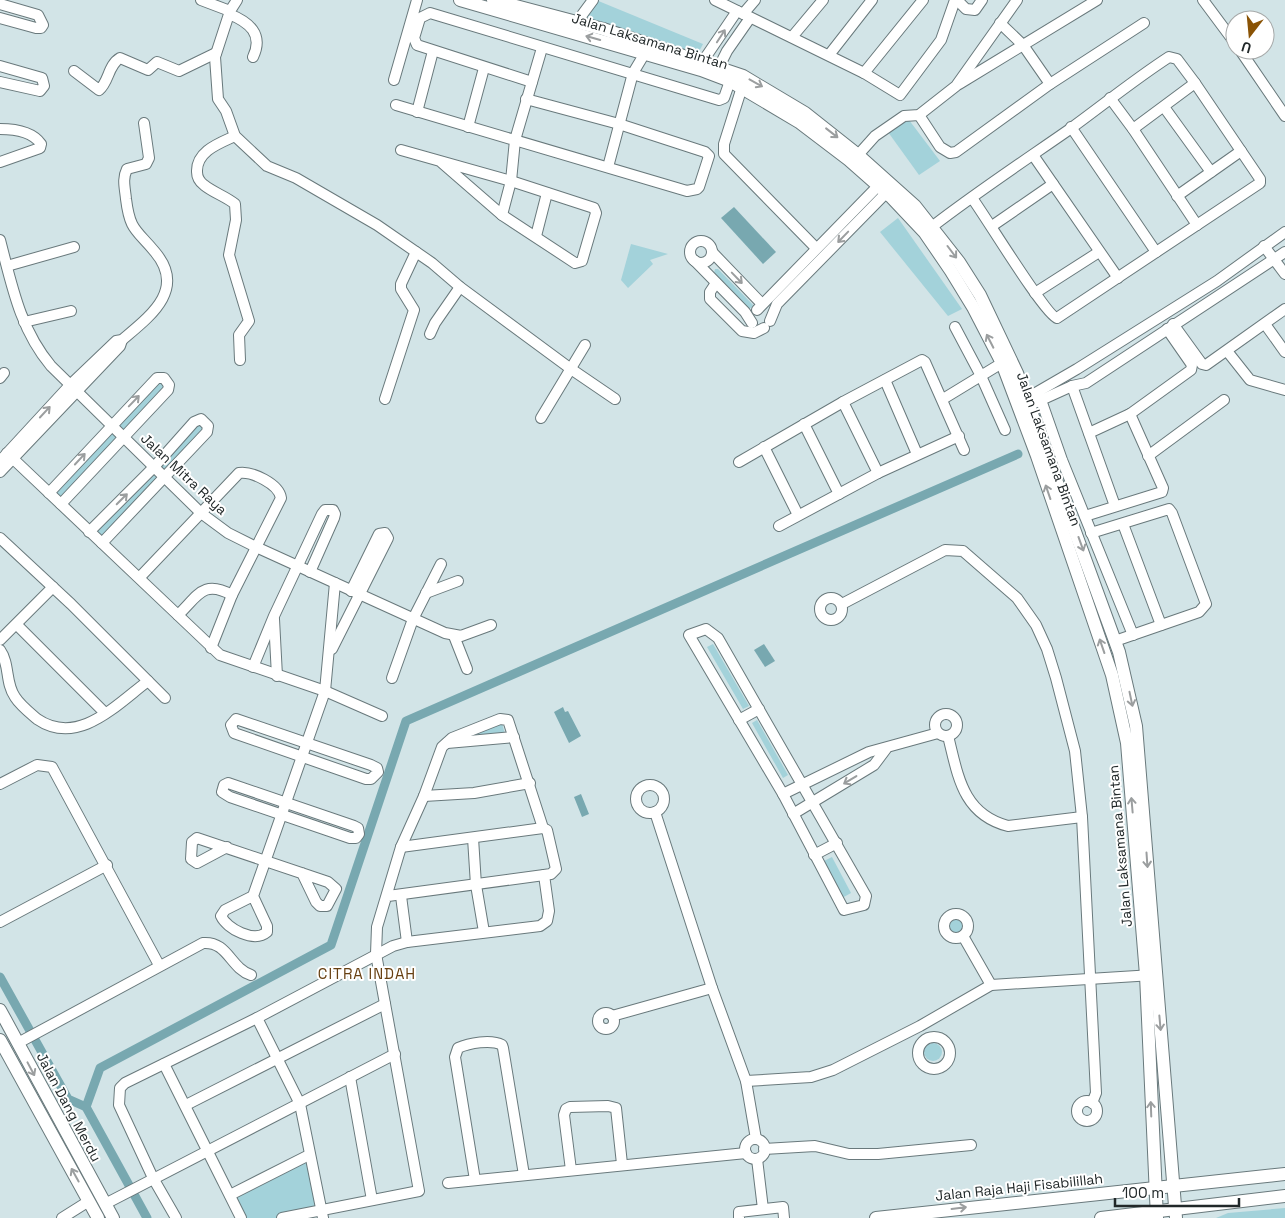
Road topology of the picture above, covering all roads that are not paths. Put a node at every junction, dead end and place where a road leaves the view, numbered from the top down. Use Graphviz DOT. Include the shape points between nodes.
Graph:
graph roads {
  1 [pos="201,0"];
  2 [pos="237,0"];
  3 [pos="417,0"];
  4 [pos="460,0"];
  5 [pos="493,0"];
  6 [pos="592,0"];
  7 [pos="715,0"];
  8 [pos="755,0"];
  9 [pos="823,0"];
  10 [pos="872,0"];
  11 [pos="923,0"];
  12 [pos="956,0"];
  13 [pos="982,0"];
  14 [pos="1017,0"];
  15 [pos="1097,0"];
  16 [pos="1203,0"];
  17 [pos="0,4"];
  18 [pos="229,12"];
  19 [pos="744,14"];
  20 [pos="0,18"];
  21 [pos="576,23"];
  22 [pos="1000,23"];
  23 [pos="1144,23"];
  24 [pos="1225,30"];
  25 [pos="792,37"];
  26 [pos="1023,45"];
  27 [pos="542,48"];
  28 [pos="433,51"];
  29 [pos="216,53"];
  30 [pos="645,53"];
  31 [pos="829,55"];
  32 [pos="253,57"];
  33 [pos="1247,60"];
  34 [pos="703,61"];
  35 [pos="0,66"];
  36 [pos="719,66"];
  37 [pos="484,68"];
  38 [pos="74,71"];
  39 [pos="633,73"];
  40 [pos="864,73"];
  41 [pos="394,80"];
  42 [pos="730,81"];
  43 [pos="0,82"];
  44 [pos="532,82"];
  45 [pos="1195,83"];
  46 [pos="1050,84"];
  47 [pos="956,86"];
  48 [pos="742,87"];
  49 [pos="1110,98"];
  50 [pos="526,99"];
  51 [pos="396,105"];
  52 [pos="1164,107"];
  53 [pos="417,112"];
  54 [pos="919,115"];
  55 [pos="1285,116"];
  56 [pos="802,117"];
  57 [pos="144,123"];
  58 [pos="618,124"];
  59 [pos="468,127"];
  60 [pos="1072,128"];
  61 [pos="0,129"];
  62 [pos="1133,129"];
  63 [pos="235,136"];
  64 [pos="515,140"];
  65 [pos="401,150"];
  66 [pos="1241,151"];
  67 [pos="1033,154"];
  68 [pos="858,155"];
  69 [pos="0,162"];
  70 [pos="441,162"];
  71 [pos="608,167"];
  72 [pos="1211,172"];
  73 [pos="511,181"];
  74 [pos="1053,184"];
  75 [pos="882,189"];
  76 [pos="547,193"];
  77 [pos="1177,196"];
  78 [pos="972,198"];
  79 [pos="502,216"];
  80 [pos="1197,225"];
  81 [pos="932,226"];
  82 [pos="992,226"];
  83 [pos="1285,232"];
  84 [pos="536,236"];
  85 [pos="0,240"];
  86 [pos="1264,246"];
  87 [pos="74,248"];
  88 [pos="816,248"];
  89 [pos="416,252"];
  90 [pos="712,252"];
  91 [pos="1099,252"];
  92 [pos="1156,252"];
  93 [pos="1285,252"];
  94 [pos="1274,259"];
  95 [pos="694,260"];
  96 [pos="7,266"];
  97 [pos="1285,274"];
  98 [pos="1118,278"];
  99 [pos="716,283"];
  100 [pos="460,287"];
  101 [pos="1035,293"];
  102 [pos="759,307"];
  103 [pos="1285,308"];
  104 [pos="71,311"];
  105 [pos="24,322"];
  106 [pos="752,323"];
  107 [pos="1265,324"];
  108 [pos="767,325"];
  109 [pos="955,327"];
  110 [pos="1170,327"];
  111 [pos="430,334"];
  112 [pos="585,345"];
  113 [pos="1227,351"];
  114 [pos="1285,352"];
  115 [pos="240,360"];
  116 [pos="1002,363"];
  117 [pos="571,369"];
  118 [pos="981,376"];
  119 [pos="885,380"];
  120 [pos="1072,386"];
  121 [pos="75,387"];
  122 [pos="1285,390"];
  123 [pos="385,398"];
  124 [pos="615,398"];
  125 [pos="944,399"];
  126 [pos="1224,400"];
  127 [pos="1033,401"];
  128 [pos="844,402"];
  129 [pos="1130,414"];
  130 [pos="541,418"];
  131 [pos="804,424"];
  132 [pos="112,425"];
  133 [pos="1006,430"];
  134 [pos="1089,433"];
  135 [pos="959,436"];
  136 [pos="124,437"];
  137 [pos="764,447"];
  138 [pos="964,450"];
  139 [pos="917,454"];
  140 [pos="1148,456"];
  141 [pos="6,458"];
  142 [pos="739,462"];
  143 [pos="1057,462"];
  144 [pos="154,467"];
  145 [pos="0,472"];
  146 [pos="878,473"];
  147 [pos="164,477"];
  148 [pos="49,493"];
  149 [pos="839,494"];
  150 [pos="61,504"];
  151 [pos="1115,506"];
  152 [pos="201,513"];
  153 [pos="798,515"];
  154 [pos="1084,516"];
  155 [pos="1123,524"];
  156 [pos="779,526"];
  157 [pos="89,532"];
  158 [pos="1091,533"];
  159 [pos="0,538"];
  160 [pos="102,543"];
  161 [pos="256,547"];
  162 [pos="441,564"];
  163 [pos="297,568"];
  164 [pos="310,572"];
  165 [pos="140,577"];
  166 [pos="458,581"];
  167 [pos="335,583"];
  168 [pos="53,587"];
  169 [pos="426,593"];
  170 [pos="356,594"];
  171 [pos="232,595"];
  172 [pos="842,604"];
  173 [pos="178,615"];
  174 [pos="274,616"];
  175 [pos="413,619"];
  176 [pos="16,625"];
  177 [pos="491,625"];
  178 [pos="1161,625"];
  179 [pos="1134,635"];
  180 [pos="454,636"];
  181 [pos="0,640"];
  182 [pos="1115,642"];
  183 [pos="211,648"];
  184 [pos="0,650"];
  185 [pos="329,656"];
  186 [pos="253,667"];
  187 [pos="467,670"];
  188 [pos="277,676"];
  189 [pos="392,678"];
  190 [pos="148,681"];
  191 [pos="325,692"];
  192 [pos="165,698"];
  193 [pos="759,709"];
  194 [pos="105,713"];
  195 [pos="382,716"];
  196 [pos="739,720"];
  197 [pos="514,737"];
  198 [pos="308,743"];
  199 [pos="445,744"];
  200 [pos="886,749"];
  201 [pos="303,757"];
  202 [pos="0,784"];
  203 [pos="530,784"];
  204 [pos="802,784"];
  205 [pos="783,794"];
  206 [pos="424,796"];
  207 [pos="813,802"];
  208 [pos="287,803"];
  209 [pos="655,812"];
  210 [pos="282,814"];
  211 [pos="793,814"];
  212 [pos="1082,817"];
  213 [pos="543,828"];
  214 [pos="473,838"];
  215 [pos="836,843"];
  216 [pos="227,847"];
  217 [pos="401,847"];
  218 [pos="814,855"];
  219 [pos="266,861"];
  220 [pos="107,865"];
  221 [pos="302,873"];
  222 [pos="544,875"];
  223 [pos="476,885"];
  224 [pos="252,896"];
  225 [pos="388,896"];
  226 [pos="401,896"];
  227 [pos="0,922"];
  228 [pos="484,932"];
  229 [pos="963,936"];
  230 [pos="407,942"];
  231 [pos="376,954"];
  232 [pos="159,965"];
  233 [pos="251,974"];
  234 [pos="1151,975"];
  235 [pos="1091,979"];
  236 [pos="991,985"];
  237 [pos="712,988"];
  238 [pos="385,1004"];
  239 [pos="0,1010"];
  240 [pos="612,1016"];
  241 [pos="257,1018"];
  242 [pos="920,1026"];
  243 [pos="27,1038"];
  244 [pos="926,1038"];
  245 [pos="0,1040"];
  246 [pos="395,1054"];
  247 [pos="279,1060"];
  248 [pos="164,1064"];
  249 [pos="350,1077"];
  250 [pos="746,1081"];
  251 [pos="1092,1103"];
  252 [pos="300,1104"];
  253 [pos="186,1105"];
  254 [pos="756,1139"];
  255 [pos="971,1146"];
  256 [pos="764,1149"];
  257 [pos="208,1150"];
  258 [pos="746,1152"];
  259 [pos="308,1155"];
  260 [pos="757,1159"];
  261 [pos="622,1164"];
  262 [pos="571,1170"];
  263 [pos="1285,1174"];
  264 [pos="524,1175"];
  265 [pos="153,1178"];
  266 [pos="475,1180"];
  267 [pos="448,1183"];
  268 [pos="1174,1186"];
  269 [pos="1156,1187"];
  270 [pos="230,1195"];
  271 [pos="1285,1196"];
  272 [pos="372,1200"];
  273 [pos="89,1201"];
  274 [pos="106,1204"];
  275 [pos="763,1209"];
  276 [pos="1175,1214"];
  277 [pos="73,1215"];
  278 [pos="1156,1215"];
  279 [pos="321,1216"];
  280 [pos="62,1218"];
  281 [pos="98,1218"];
  282 [pos="113,1218"];
  283 [pos="176,1218"];
  284 [pos="242,1218"];
  285 [pos="282,1218"];
  286 [pos="739,1218"];
  287 [pos="784,1218"];
  288 [pos="876,1218"];
  289 [pos="1101,1218"];
  1 -- 18 [label="street"];
  2 -- 18 [label="street"];
  3 -- 41 [label="street"];
  30 -- 4 [label="main road, Jalan Laksamana Bintan, one-way"];
  5 -- 21 [label="main road, Jalan Laksamana Bintan"];
  6 -- 21 [label="street"];
  7 -- 19 [label="street"];
  8 -- 19 [label="street"];
  9 -- 25 [label="street"];
  10 -- 31 [label="street"];
  11 -- 40 [label="street"];
  12 -- 13 [label="street" via="975,10"];
  12 -- 40 [label="street" via="941,40 900,95"];
  14 -- 22 [label="street"];
  15 -- 26 [label="street"];
  16 -- 24 [label="street"];
  17 -- 20 [label="street" via="38,15 43,25 36,28"];
  18 -- 29 [label="street"];
  18 -- 32 [label="street" via="253,28 258,39"];
  19 -- 25 [label="street"];
  34 -- 19 [label="street, one-way"];
  19 -- 36 [label="street"];
  21 -- 34 [label="main road, Jalan Laksamana Bintan" via="603,28"];
  22 -- 26 [label="street"];
  22 -- 47 [label="street"];
  23 -- 46 [label="street"];
  25 -- 31 [label="street"];
  26 -- 46 [label="street"];
  26 -- 47 [label="street"];
  27 -- 28 [label="street" via="430,13 420,18 414,38 417,45"];
  27 -- 39 [label="street"];
  27 -- 44 [label="street"];
  28 -- 37 [label="street"];
  28 -- 53 [label="street"];
  29 -- 38 [label="street" via="179,71 157,62 148,70 120,58 113,64 99,90"];
  29 -- 63 [label="street" via="218,100 226,111"];
  30 -- 39 [label="street"];
  30 -- 42 [label="main road, Jalan Laksamana Bintan"];
  31 -- 40 [label="street"];
  33 -- 55 [label="street"];
  34 -- 36 [label="main road, Jalan Laksamana Bintan"];
  35 -- 43 [label="street" via="42,78 44,86 35,90"];
  36 -- 56 [label="main road, Jalan Laksamana Bintan, one-way" via="743,76"];
  37 -- 44 [label="street"];
  37 -- 59 [label="street"];
  39 -- 42 [label="street" via="719,100 724,98"];
  39 -- 58 [label="street"];
  42 -- 48 [label="main road, Jalan Laksamana Bintan"];
  44 -- 50 [label="street"];
  45 -- 49 [label="street" via="1177,60 1169,57"];
  45 -- 52 [label="street"];
  45 -- 66 [label="street"];
  46 -- 54 [label="street" via="950,154 940,146"];
  47 -- 54 [label="street"];
  48 -- 56 [label="main road, Jalan Laksamana Bintan"];
  48 -- 88 [label="street" via="724,144 724,154"];
  49 -- 60 [label="street"];
  49 -- 62 [label="street"];
  50 -- 58 [label="street"];
  50 -- 64 [label="street"];
  51 -- 53 [label="street"];
  52 -- 62 [label="street"];
  52 -- 72 [label="street"];
  53 -- 59 [label="street"];
  54 -- 68 [label="street" via="908,115 874,136"];
  56 -- 68 [label="main road, Jalan Laksamana Bintan, one-way"];
  56 -- 75 [label="main road, Jalan Laksamana Bintan"];
  57 -- 121 [label="street" via="149,158 146,164 127,169 123,177 128,220 164,265 164,298 155,312 122,340 116,341"];
  58 -- 71 [label="street"];
  58 -- 71 [label="street" via="699,149 708,153 708,161 699,187 692,191"];
  59 -- 64 [label="street"];
  60 -- 67 [label="street"];
  60 -- 92 [label="street"];
  61 -- 69 [label="street" via="22,131 37,138 41,144 34,151"];
  62 -- 77 [label="street"];
  63 -- 89 [label="street" via="267,166 296,178 377,225"];
  63 -- 115 [label="street" via="201,156 197,175 203,185 235,204 237,211 229,255 249,321 239,335"];
  64 -- 71 [label="street"];
  64 -- 73 [label="street"];
  65 -- 70 [label="street"];
  66 -- 72 [label="street"];
  66 -- 80 [label="street" via="1260,183"];
  67 -- 74 [label="street"];
  67 -- 78 [label="street"];
  68 -- 81 [label="main road, Jalan Laksamana Bintan" via="915,206"];
  70 -- 73 [label="street"];
  70 -- 79 [label="street"];
  72 -- 77 [label="street"];
  73 -- 76 [label="street"];
  73 -- 79 [label="street"];
  74 -- 82 [label="street"];
  74 -- 91 [label="street"];
  75 -- 88 [label="street"];
  75 -- 108 [label="street, one-way" via="777,304"];
  116 -- 75 [label="main road, Jalan Laksamana Bintan, one-way" via="973,306 930,240"];
  76 -- 84 [label="street"];
  76 -- 84 [label="street" via="592,207 596,213 579,263"];
  77 -- 80 [label="street"];
  78 -- 81 [label="street"];
  78 -- 82 [label="street"];
  79 -- 84 [label="street"];
  80 -- 92 [label="street"];
  81 -- 127 [label="main road, Jalan Laksamana Bintan, one-way" via="980,295"];
  82 -- 101 [label="street"];
  83 -- 86 [label="street"];
  85 -- 96 [label="street, Jalan Mitra Raya"];
  86 -- 94 [label="street"];
  86 -- 127 [label="street" via="1217,281"];
  87 -- 96 [label="street"];
  88 -- 102 [label="street"];
  89 -- 100 [label="street"];
  89 -- 123 [label="street" via="401,284 414,310"];
  90 -- 95 [label="street" via="707,261"];
  90 -- 95 [label="street" via="706,243 696,243 690,251"];
  90 -- 102 [label="street, one-way"];
  91 -- 98 [label="street"];
  91 -- 101 [label="street"];
  92 -- 98 [label="street"];
  93 -- 94 [label="street"];
  94 -- 97 [label="street"];
  94 -- 110 [label="street"];
  95 -- 99 [label="street"];
  96 -- 105 [label="street, Jalan Mitra Raya"];
  98 -- 101 [label="street" via="1056,318 1050,315"];
  99 -- 106 [label="street"];
  99 -- 108 [label="street" via="710,299 742,331 754,333"];
  100 -- 111 [label="street"];
  100 -- 117 [label="street"];
  102 -- 106 [label="street" via="751,317"];
  102 -- 108 [label="street" via="768,312"];
  103 -- 107 [label="street"];
  104 -- 105 [label="street"];
  105 -- 121 [label="street, Jalan Mitra Raya" via="36,347 51,366"];
  106 -- 108 [label="street" via="757,328"];
  107 -- 113 [label="street"];
  107 -- 114 [label="street"];
  109 -- 118 [label="street"];
  110 -- 113 [label="street" via="1203,364"];
  110 -- 120 [label="street" via="1086,384"];
  110 -- 129 [label="street" via="1192,368"];
  112 -- 117 [label="street"];
  113 -- 122 [label="street" via="1250,380"];
  116 -- 118 [label="street"];
  234 -- 116 [label="main road, Jalan Laksamana Bintan, one-way" via="1127,743 1116,688"];
  117 -- 124 [label="street"];
  117 -- 130 [label="street"];
  118 -- 125 [label="street"];
  118 -- 133 [label="street"];
  119 -- 125 [label="street" via="924,361"];
  119 -- 128 [label="street"];
  119 -- 139 [label="street"];
  120 -- 127 [label="street"];
  120 -- 134 [label="street"];
  121 -- 132 [label="street, Jalan Mitra Raya"];
  121 -- 141 [label="street"];
  125 -- 135 [label="street"];
  126 -- 140 [label="street"];
  127 -- 143 [label="main road, Jalan Laksamana Bintan"];
  128 -- 131 [label="street"];
  128 -- 146 [label="street"];
  129 -- 134 [label="street"];
  129 -- 140 [label="street"];
  131 -- 137 [label="street"];
  131 -- 149 [label="street"];
  132 -- 136 [label="street, Jalan Mitra Raya"];
  132 -- 136 [label="street, one-way" via="157,378 164,378 169,384 168,390"];
  148 -- 132 [label="street, one-way"];
  134 -- 151 [label="street"];
  135 -- 138 [label="street"];
  135 -- 139 [label="street"];
  136 -- 144 [label="street, Jalan Mitra Raya"];
  136 -- 150 [label="street"];
  137 -- 142 [label="street"];
  137 -- 153 [label="street"];
  139 -- 146 [label="street"];
  140 -- 151 [label="street" via="1162,492"];
  141 -- 145 [label="street"];
  141 -- 148 [label="street"];
  143 -- 154 [label="street"];
  143 -- 182 [label="main road, Jalan Laksamana Bintan, one-way"];
  144 -- 147 [label="street, Jalan Mitra Raya"];
  144 -- 147 [label="street" via="197,419 206,422 206,432"];
  157 -- 144 [label="street, one-way"];
  146 -- 149 [label="street"];
  147 -- 152 [label="street, Jalan Mitra Raya"];
  147 -- 160 [label="street"];
  148 -- 150 [label="street"];
  149 -- 153 [label="street"];
  150 -- 157 [label="street"];
  151 -- 154 [label="street"];
  152 -- 161 [label="street, Jalan Mitra Raya" via="228,533"];
  152 -- 161 [label="street" via="239,473 244,472 268,483 276,488 281,498"];
  152 -- 165 [label="street"];
  153 -- 156 [label="street"];
  154 -- 158 [label="street"];
  155 -- 158 [label="street"];
  155 -- 178 [label="street"];
  155 -- 178 [label="street" via="1165,509 1172,512 1206,604 1199,612"];
  157 -- 160 [label="street"];
  158 -- 179 [label="street"];
  159 -- 168 [label="street"];
  160 -- 165 [label="street"];
  161 -- 163 [label="street, Jalan Mitra Raya"];
  161 -- 171 [label="street"];
  162 -- 169 [label="street"];
  163 -- 164 [label="street, Jalan Mitra Raya"];
  163 -- 164 [label="street" via="322,514 325,510 333,510 334,518"];
  163 -- 174 [label="street"];
  164 -- 167 [label="street, Jalan Mitra Raya"];
  165 -- 173 [label="street"];
  166 -- 169 [label="street"];
  167 -- 170 [label="street, Jalan Mitra Raya"];
  167 -- 185 [label="street"];
  168 -- 176 [label="street"];
  168 -- 190 [label="street"];
  169 -- 175 [label="street"];
  170 -- 170 [label="street" via="388,538 385,533 379,534"];
  170 -- 175 [label="street, Jalan Mitra Raya"];
  170 -- 185 [label="street"];
  171 -- 173 [label="street" via="219,588 204,590"];
  171 -- 183 [label="street"];
  172 -- 212 [label="street" via="945,550 963,551 972,558 1017,598 1031,616 1047,649 1076,751"];
  173 -- 183 [label="street"];
  174 -- 186 [label="street"];
  174 -- 188 [label="street"];
  175 -- 180 [label="street, Jalan Mitra Raya"];
  175 -- 189 [label="street"];
  176 -- 181 [label="street"];
  176 -- 194 [label="street"];
  177 -- 180 [label="street" via="467,635"];
  178 -- 179 [label="street"];
  179 -- 182 [label="street"];
  180 -- 187 [label="street"];
  182 -- 234 [label="main road, Jalan Laksamana Bintan, one-way" via="1124,668 1139,741"];
  183 -- 186 [label="street" via="220,655"];
  184 -- 194 [label="street" via="16,699 42,722 61,729 77,729"];
  185 -- 191 [label="street"];
  186 -- 188 [label="street"];
  188 -- 191 [label="street"];
  190 -- 192 [label="street"];
  190 -- 194 [label="street"];
  191 -- 195 [label="street"];
  191 -- 198 [label="street"];
  193 -- 196 [label="street"];
  193 -- 196 [label="street" via="718,638 706,629 689,635"];
  193 -- 204 [label="street"];
  196 -- 205 [label="street"];
  197 -- 199 [label="street"];
  197 -- 199 [label="street" via="508,720 504,718 452,738"];
  197 -- 203 [label="street"];
  198 -- 201 [label="street"];
  198 -- 201 [label="street" via="371,765 378,772 371,779 366,779"];
  198 -- 201 [label="street" via="240,720 232,721 234,733"];
  199 -- 206 [label="street"];
  200 -- 204 [label="street" via="869,752"];
  200 -- 207 [label="street, one-way" via="874,765"];
  200 -- 212 [label="street" via="943,734 964,795 997,823 1008,826"];
  201 -- 208 [label="street"];
  202 -- 220 [label="street" via="37,765 52,767"];
  203 -- 206 [label="street" via="474,793"];
  203 -- 213 [label="street"];
  204 -- 205 [label="street"];
  204 -- 207 [label="street"];
  205 -- 211 [label="street"];
  206 -- 217 [label="street"];
  207 -- 211 [label="street"];
  207 -- 215 [label="street"];
  208 -- 210 [label="street"];
  208 -- 210 [label="street" via="228,783 223,789 225,795"];
  208 -- 210 [label="street" via="354,826 359,834 350,838"];
  209 -- 237 [label="street"];
  210 -- 219 [label="street"];
  211 -- 218 [label="street"];
  212 -- 235 [label="street"];
  213 -- 214 [label="street"];
  213 -- 222 [label="street" via="556,869"];
  214 -- 217 [label="street"];
  214 -- 223 [label="street"];
  215 -- 218 [label="street"];
  215 -- 218 [label="street" via="866,896 864,905 844,910"];
  216 -- 219 [label="street"];
  217 -- 225 [label="street"];
  219 -- 221 [label="street"];
  219 -- 224 [label="street"];
  220 -- 227 [label="street"];
  220 -- 232 [label="street"];
  222 -- 223 [label="street"];
  222 -- 228 [label="street" via="549,910 547,921 540,926"];
  223 -- 226 [label="street"];
  223 -- 228 [label="street"];
  224 -- 224 [label="street" via="267,926 264,934 239,932 226,925 221,916 225,910"];
  225 -- 226 [label="street"];
  225 -- 231 [label="street" via="377,927"];
  226 -- 230 [label="street"];
  228 -- 230 [label="street"];
  229 -- 236 [label="street"];
  230 -- 231 [label="street"];
  231 -- 238 [label="street"];
  231 -- 241 [label="street"];
  232 -- 233 [label="street" via="203,942 213,942 228,953 242,972"];
  232 -- 243 [label="street"];
  234 -- 235 [label="street"];
  234 -- 268 [label="main road, Jalan Laksamana Bintan, one-way"];
  269 -- 234 [label="main road, Jalan Laksamana Bintan, one-way"];
  235 -- 236 [label="street"];
  235 -- 251 [label="street" via="1096,1093"];
  236 -- 242 [label="street"];
  237 -- 240 [label="street"];
  237 -- 250 [label="street"];
  238 -- 246 [label="street"];
  238 -- 247 [label="street"];
  239 -- 243 [label="main road, Jalan Dang Merdu"];
  241 -- 247 [label="street"];
  241 -- 248 [label="street"];
  242 -- 244 [label="street"];
  242 -- 250 [label="street" via="834,1070 811,1076"];
  243 -- 274 [label="main road, Jalan Dang Merdu, one-way"];
  273 -- 245 [label="main road, Jalan Dang Merdu, one-way"];
  246 -- 249 [label="street"];
  246 -- 272 [label="street" via="419,1191"];
  247 -- 252 [label="street"];
  247 -- 253 [label="street"];
  248 -- 253 [label="street"];
  248 -- 265 [label="street" via="125,1083 118,1096 119,1105"];
  249 -- 252 [label="street"];
  249 -- 272 [label="street"];
  250 -- 254 [label="street"];
  252 -- 257 [label="street"];
  252 -- 259 [label="street"];
  253 -- 257 [label="street"];
  254 -- 256 [label="street"];
  254 -- 258 [label="street" via="747,1143"];
  255 -- 256 [label="street" via="878,1154 849,1154 815,1146"];
  256 -- 260 [label="street"];
  257 -- 265 [label="street"];
  257 -- 270 [label="street"];
  258 -- 260 [label="street" via="750,1158"];
  258 -- 261 [label="street"];
  259 -- 270 [label="street"];
  259 -- 279 [label="street"];
  260 -- 275 [label="street"];
  261 -- 262 [label="street"];
  261 -- 262 [label="street" via="616,1108 570,1107 564,1115"];
  262 -- 264 [label="street"];
  263 -- 268 [label="main road, Jalan Raja Haji Fisabilillah"];
  264 -- 266 [label="street"];
  264 -- 266 [label="street" via="503,1048 493,1042 463,1046 456,1052"];
  265 -- 274 [label="street"];
  265 -- 283 [label="street"];
  266 -- 267 [label="street"];
  268 -- 269 [label="main road, Jalan Raja Haji Fisabilillah"];
  268 -- 276 [label="main road, Jalan Laksamana Bintan"];
  269 -- 278 [label="main road, Jalan Laksamana Bintan"];
  288 -- 269 [label="main road, Jalan Raja Haji Fisabilillah, one-way"];
  270 -- 284 [label="street"];
  271 -- 276 [label="main road"];
  272 -- 279 [label="street"];
  273 -- 277 [label="street"];
  273 -- 281 [label="main road, Jalan Dang Merdu"];
  274 -- 282 [label="main road, Jalan Dang Merdu"];
  275 -- 286 [label="street" via="739,1212"];
  275 -- 287 [label="street" via="783,1207"];
  276 -- 278 [label="main road"];
  277 -- 280 [label="street"];
  278 -- 289 [label="main road"];
  279 -- 285 [label="street"];
}
